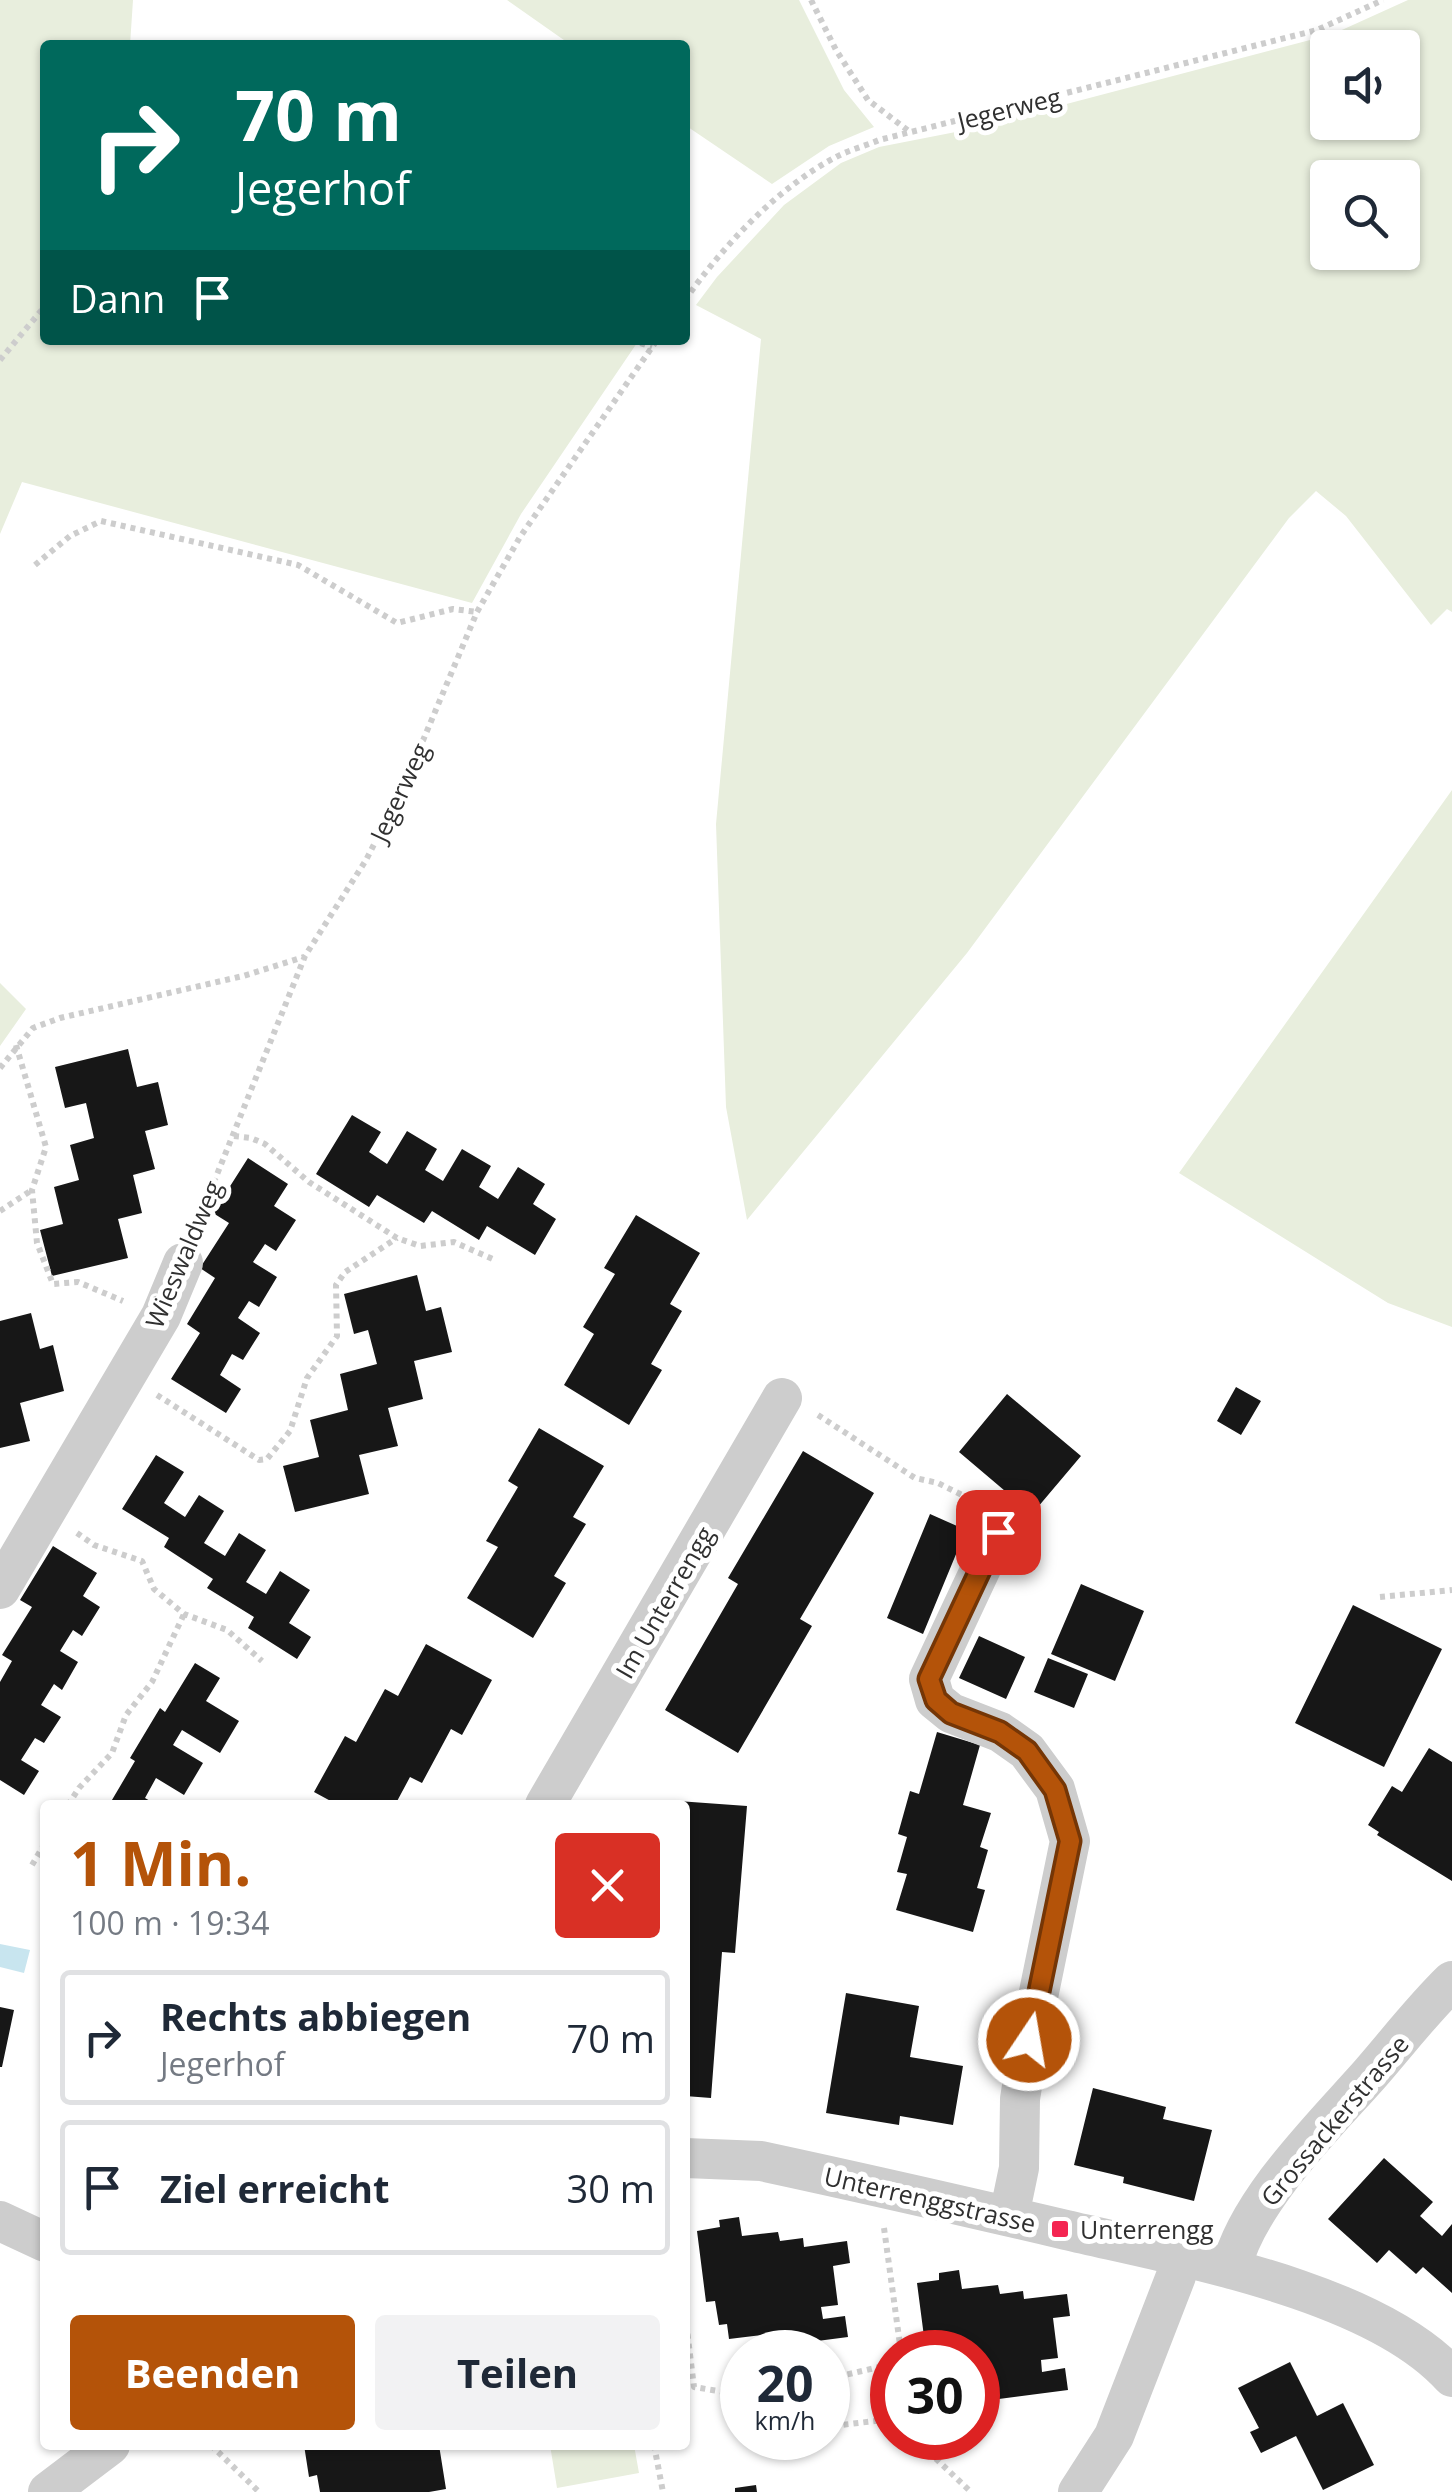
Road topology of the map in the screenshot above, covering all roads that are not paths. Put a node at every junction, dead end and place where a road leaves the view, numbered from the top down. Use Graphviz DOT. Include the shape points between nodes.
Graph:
graph roads {
  1 [pos="183,1262"];
  2 [pos="782,1398"];
  3 [pos="998,1532"];
  4 [pos="0,1588"];
  5 [pos="549,1800"];
  6 [pos="1452,1980"];
  7 [pos="690,2158"];
  8 [pos="1008,2216"];
  9 [pos="0,2221"];
  10 [pos="40,2240"];
  11 [pos="1180,2256"];
  12 [pos="1232,2269"];
  13 [pos="1452,2376"];
  14 [pos="103,2450"];
  15 [pos="48,2492"];
  16 [pos="1078,2492"];
  1 -- 4 [label="street, Wieswaldweg" via="161,1316"];
  2 -- 5 [label="street, Im Unterrengg"];
  3 -- 8 [label="street" via="929,1679 936,1700 951,1713 1027,1751 1055,1790 1070,1841 1029,2040 1019,2168"];
  6 -- 12 [label="street, Grossackerstrasse" via="1289,2167 1249,2224"];
  7 -- 8 [label="street, Unterrenggstrasse" via="761,2161"];
  8 -- 11 [label="street, Unterrenggstrasse"];
  9 -- 10 [label="street"];
  11 -- 12 [label="street, Unterrenggstrasse"];
  11 -- 16 [label="street" via="1114,2436"];
  12 -- 13 [label="street, Unterrenggstrasse" via="1390,2327"];
  14 -- 15 [label="street"];
}
